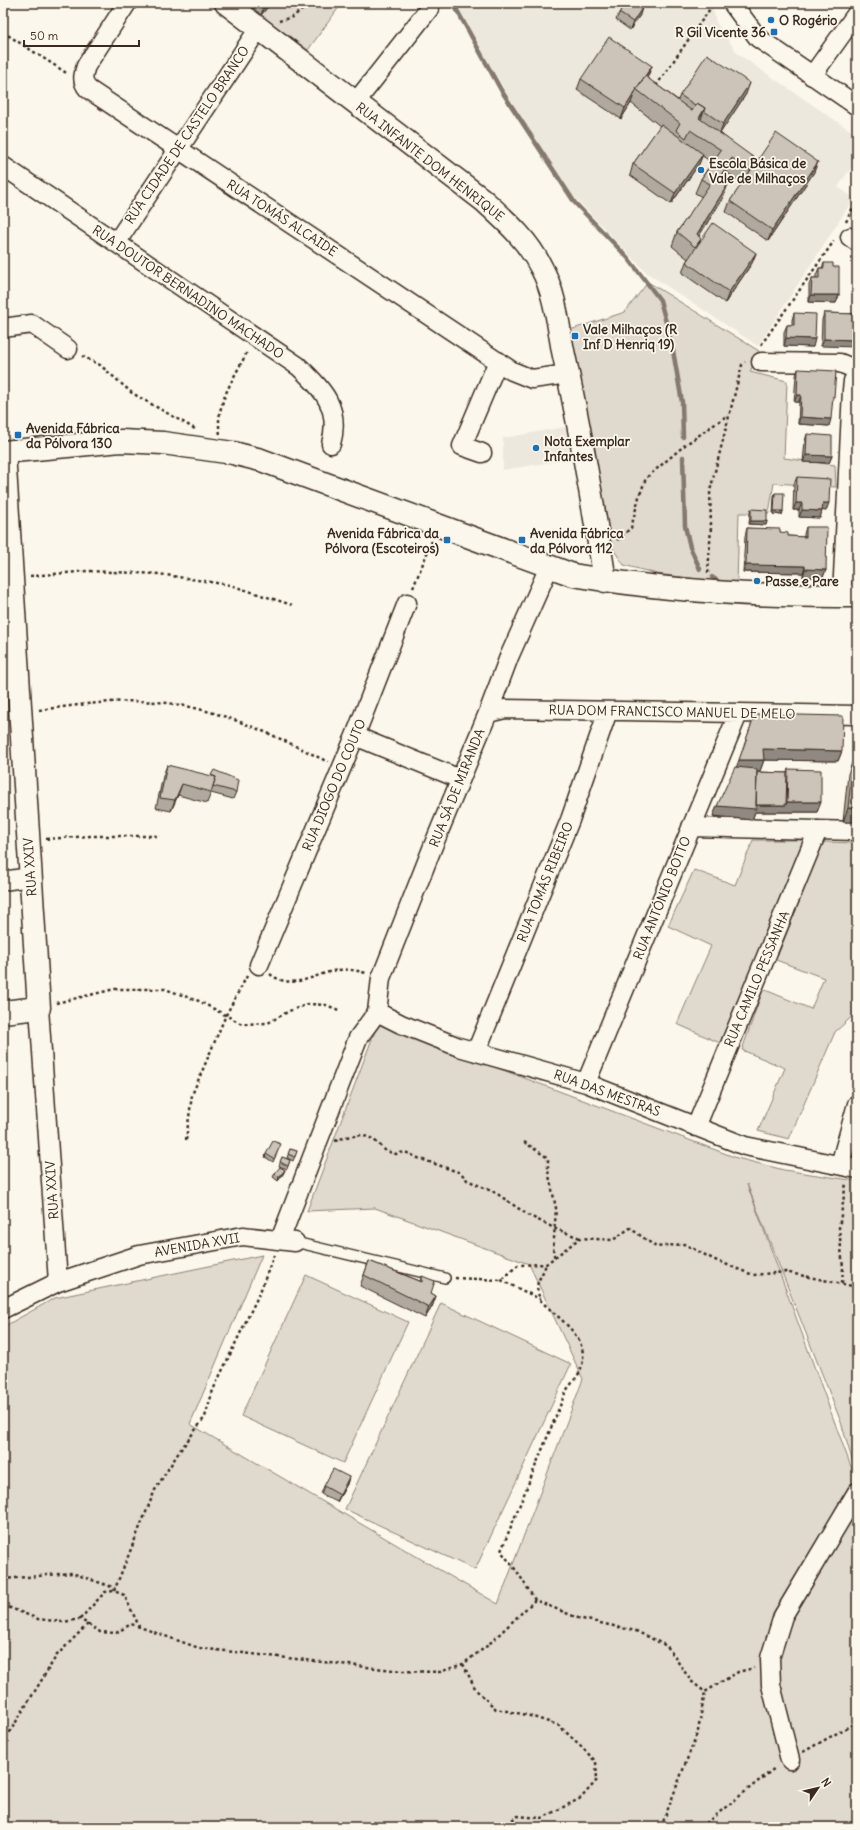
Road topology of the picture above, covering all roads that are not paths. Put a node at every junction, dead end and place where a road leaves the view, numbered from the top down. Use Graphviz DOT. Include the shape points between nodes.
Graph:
graph roads {
  1 [pos="127,3"];
  2 [pos="226,3"];
  3 [pos="732,3"];
  4 [pos="429,9"];
  5 [pos="857,13"];
  6 [pos="259,28"];
  7 [pos="812,76"];
  8 [pos="355,103"];
  9 [pos="857,106"];
  10 [pos="178,149"];
  11 [pos="3,166"];
  12 [pos="116,242"];
  13 [pos="3,328"];
  14 [pos="68,349"];
  15 [pos="756,357"];
  16 [pos="498,362"];
  17 [pos="857,372"];
  18 [pos="568,374"];
  19 [pos="331,444"];
  20 [pos="3,452"];
  21 [pos="482,453"];
  22 [pos="852,478"];
  23 [pos="549,567"];
  24 [pos="605,581"];
  25 [pos="849,596"];
  26 [pos="407,603"];
  27 [pos="608,711"];
  28 [pos="488,713"];
  29 [pos="738,714"];
  30 [pos="857,715"];
  31 [pos="355,736"];
  32 [pos="460,779"];
  33 [pos="691,827"];
  34 [pos="818,830"];
  35 [pos="857,831"];
  36 [pos="30,877"];
  37 [pos="3,881"];
  38 [pos="259,965"];
  39 [pos="39,1008"];
  40 [pos="3,1012"];
  41 [pos="376,1012"];
  42 [pos="476,1052"];
  43 [pos="586,1083"];
  44 [pos="857,1104"];
  45 [pos="696,1127"];
  46 [pos="848,1167"];
  47 [pos="288,1241"];
  48 [pos="445,1278"];
  49 [pos="58,1282"];
  50 [pos="3,1309"];
  51 [pos="857,1492"];
  52 [pos="790,1760"];
  1 -- 10 [label="street, RUA TOMÁS ALCAIDE" via="86,66 83,84"];
  2 -- 6 [label="street, RUA INFANTE DOM HENRIQUE"];
  3 -- 7 [label="street" via="758,38"];
  4 -- 8 [label="street"];
  5 -- 7 [label="street"];
  6 -- 8 [label="street, RUA INFANTE DOM HENRIQUE"];
  6 -- 10 [label="street, RUA CIDADE DE CASTELO BRANCO"];
  7 -- 9 [label="street"];
  8 -- 18 [label="street, RUA INFANTE DOM HENRIQUE" via="483,200 519,234 542,269 550,289"];
  10 -- 12 [label="street, RUA CIDADE DE CASTELO BRANCO"];
  10 -- 16 [label="street, RUA TOMÁS ALCAIDE"];
  11 -- 12 [label="street, RUA DOUTOR BERNADINO MACHADO"];
  12 -- 19 [label="street, RUA DOUTOR BERNADINO MACHADO" via="298,366 315,382 332,409 335,432"];
  13 -- 14 [label="street" via="32,324"];
  15 -- 17 [label="street" via="840,363"];
  16 -- 18 [label="street, RUA TOMÁS ALCAIDE" via="532,379"];
  16 -- 21 [label="street" via="462,446"];
  17 -- 22 [label="street" via="852,390"];
  18 -- 24 [label="street, RUA INFANTE DOM HENRIQUE"];
  20 -- 23 [label="street" via="121,441 163,443 262,460"];
  20 -- 36 [label="street, RUA XXIV"];
  22 -- 25 [label="street"];
  23 -- 24 [label="street"];
  23 -- 28 [label="street, RUA SÁ DE MIRANDA" via="508,656"];
  24 -- 25 [label="street" via="785,595"];
  26 -- 31 [label="street, RUA DIOGO DO COUTO"];
  27 -- 28 [label="street, RUA DOM FRANCISCO MANUEL DE MELO" via="505,709"];
  27 -- 29 [label="street, RUA DOM FRANCISCO MANUEL DE MELO"];
  27 -- 42 [label="street, RUA TOMÁS RIBEIRO" via="570,820"];
  28 -- 32 [label="street, RUA SÁ DE MIRANDA"];
  29 -- 30 [label="street, RUA DOM FRANCISCO MANUEL DE MELO"];
  29 -- 33 [label="street, RUA ANTÓNIO BOTTO"];
  31 -- 32 [label="street"];
  31 -- 38 [label="street, RUA DIOGO DO COUTO"];
  32 -- 41 [label="street, RUA SÁ DE MIRANDA" via="382,978"];
  33 -- 34 [label="street"];
  33 -- 43 [label="street, RUA ANTÓNIO BOTTO"];
  34 -- 35 [label="street"];
  34 -- 45 [label="street, RUA CAMILO PESSANHA"];
  36 -- 37 [label="street"];
  36 -- 39 [label="street, RUA XXIV"];
  39 -- 40 [label="street"];
  39 -- 49 [label="street, RUA XXIV"];
  41 -- 42 [label="street, RUA DAS MESTRAS"];
  41 -- 47 [label="street" via="358,1038 317,1147"];
  42 -- 43 [label="street, RUA DAS MESTRAS"];
  43 -- 45 [label="street, RUA DAS MESTRAS"];
  44 -- 46 [label="street"];
  45 -- 46 [label="street, RUA DAS MESTRAS" via="745,1146"];
  47 -- 48 [label="lane, AVENIDA XVII"];
  47 -- 49 [label="street, AVENIDA XVII" via="243,1236 147,1254"];
  49 -- 50 [label="street, AVENIDA XVII"];
  51 -- 52 [label="street" via="783,1616 770,1658 771,1685"];
}
